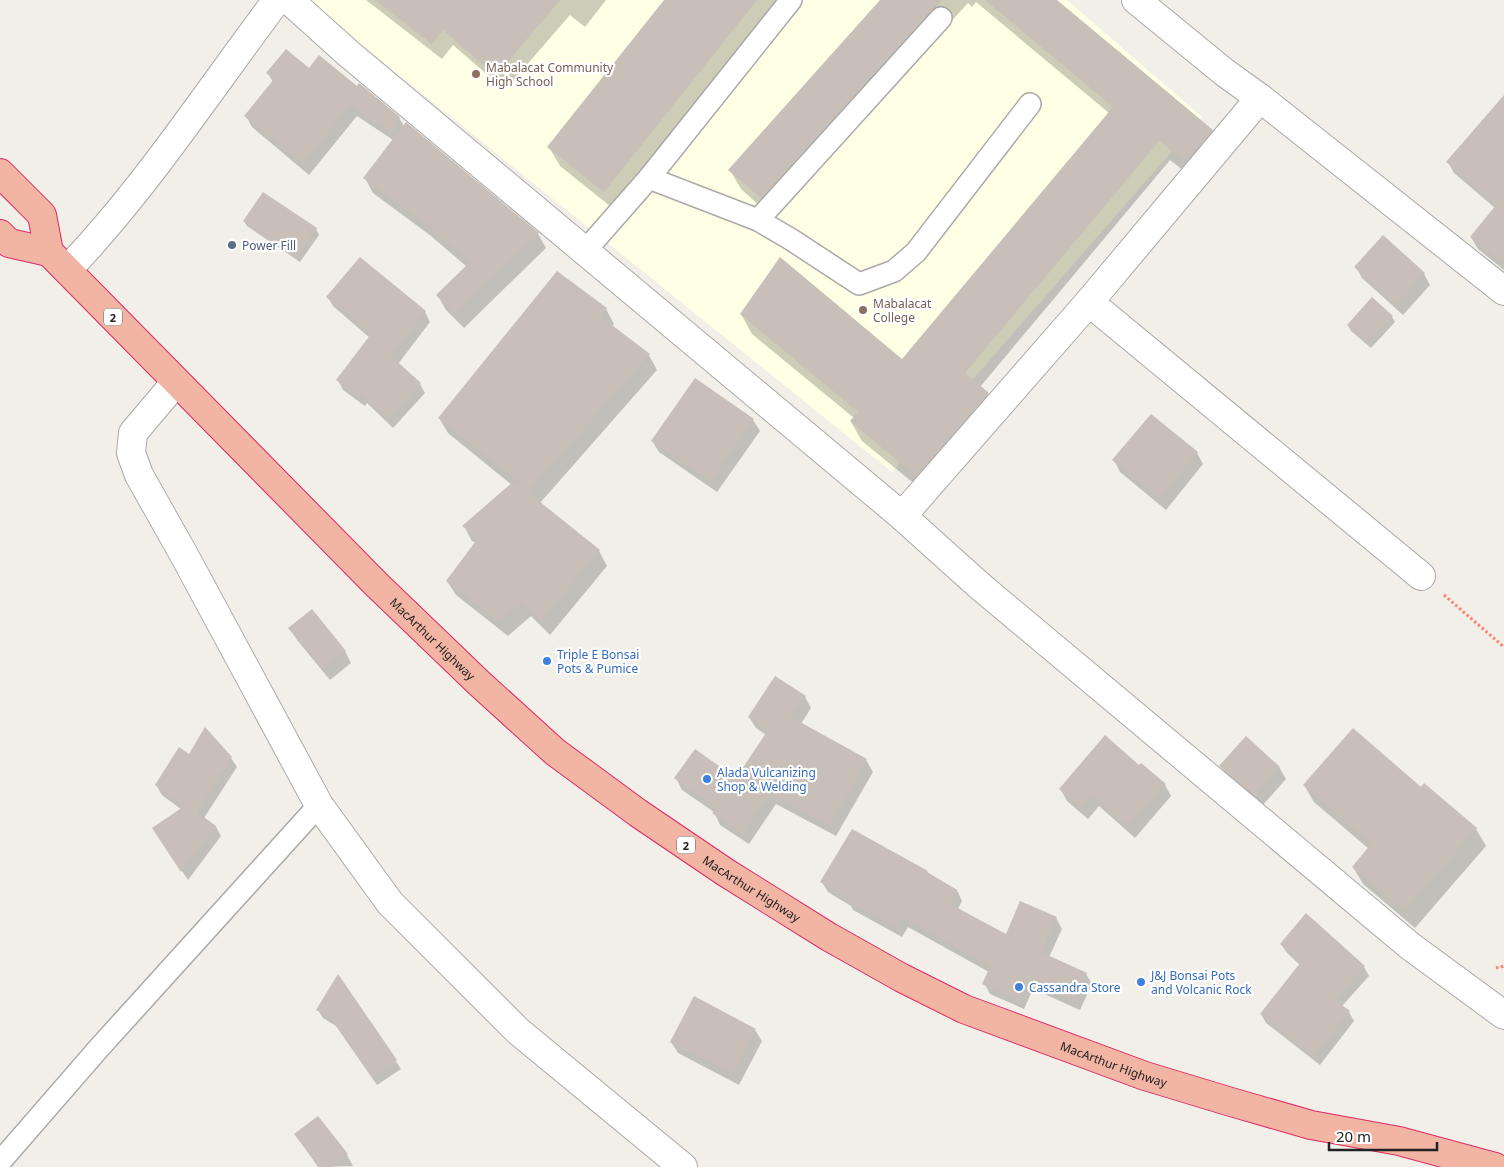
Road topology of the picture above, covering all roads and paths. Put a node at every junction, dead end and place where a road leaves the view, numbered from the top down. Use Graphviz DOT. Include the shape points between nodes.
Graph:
graph roads {
  1 [pos="277,0"];
  2 [pos="289,0"];
  3 [pos="791,0"];
  4 [pos="1136,0"];
  5 [pos="941,18"];
  6 [pos="1260,98"];
  7 [pos="1030,104"];
  8 [pos="0,173"];
  9 [pos="649,178"];
  10 [pos="758,220"];
  11 [pos="0,234"];
  12 [pos="584,252"];
  13 [pos="58,261"];
  14 [pos="1504,291"];
  15 [pos="1088,302"];
  16 [pos="176,382"];
  17 [pos="902,516"];
  18 [pos="1421,576"];
  19 [pos="1504,647"];
  20 [pos="319,805"];
  21 [pos="1504,1015"];
  22 [pos="0,1162"];
  23 [pos="683,1167"];
  24 [pos="1496,1167"];
  1 -- 13 [label="street" via="91,246"];
  2 -- 12 [label="street"];
  3 -- 9 [label="lane"];
  4 -- 6 [label="street"];
  5 -- 10 [label="lane"];
  6 -- 14 [label="street"];
  6 -- 15 [label="street"];
  7 -- 10 [label="lane" via="916,252 894,271 859,284"];
  8 -- 13 [label="highway" via="42,214"];
  9 -- 10 [label="lane"];
  9 -- 12 [label="lane"];
  11 -- 13 [label="highway" via="9,243"];
  12 -- 17 [label="street"];
  13 -- 16 [label="highway, MacArthur Highway / 2"];
  15 -- 17 [label="street"];
  15 -- 18 [label="street"];
  16 -- 20 [label="street" via="133,433 131,453 139,475"];
  16 -- 24 [label="highway, MacArthur Highway / 2" via="377,586 554,752 725,872 829,936 964,1009 1145,1076 1312,1125 1399,1141"];
  17 -- 21 [label="street" via="981,587 1403,939"];
  18 -- 19 [label="path"];
  20 -- 22 [label="lane"];
  20 -- 23 [label="street" via="403,917 518,1030"];
}
